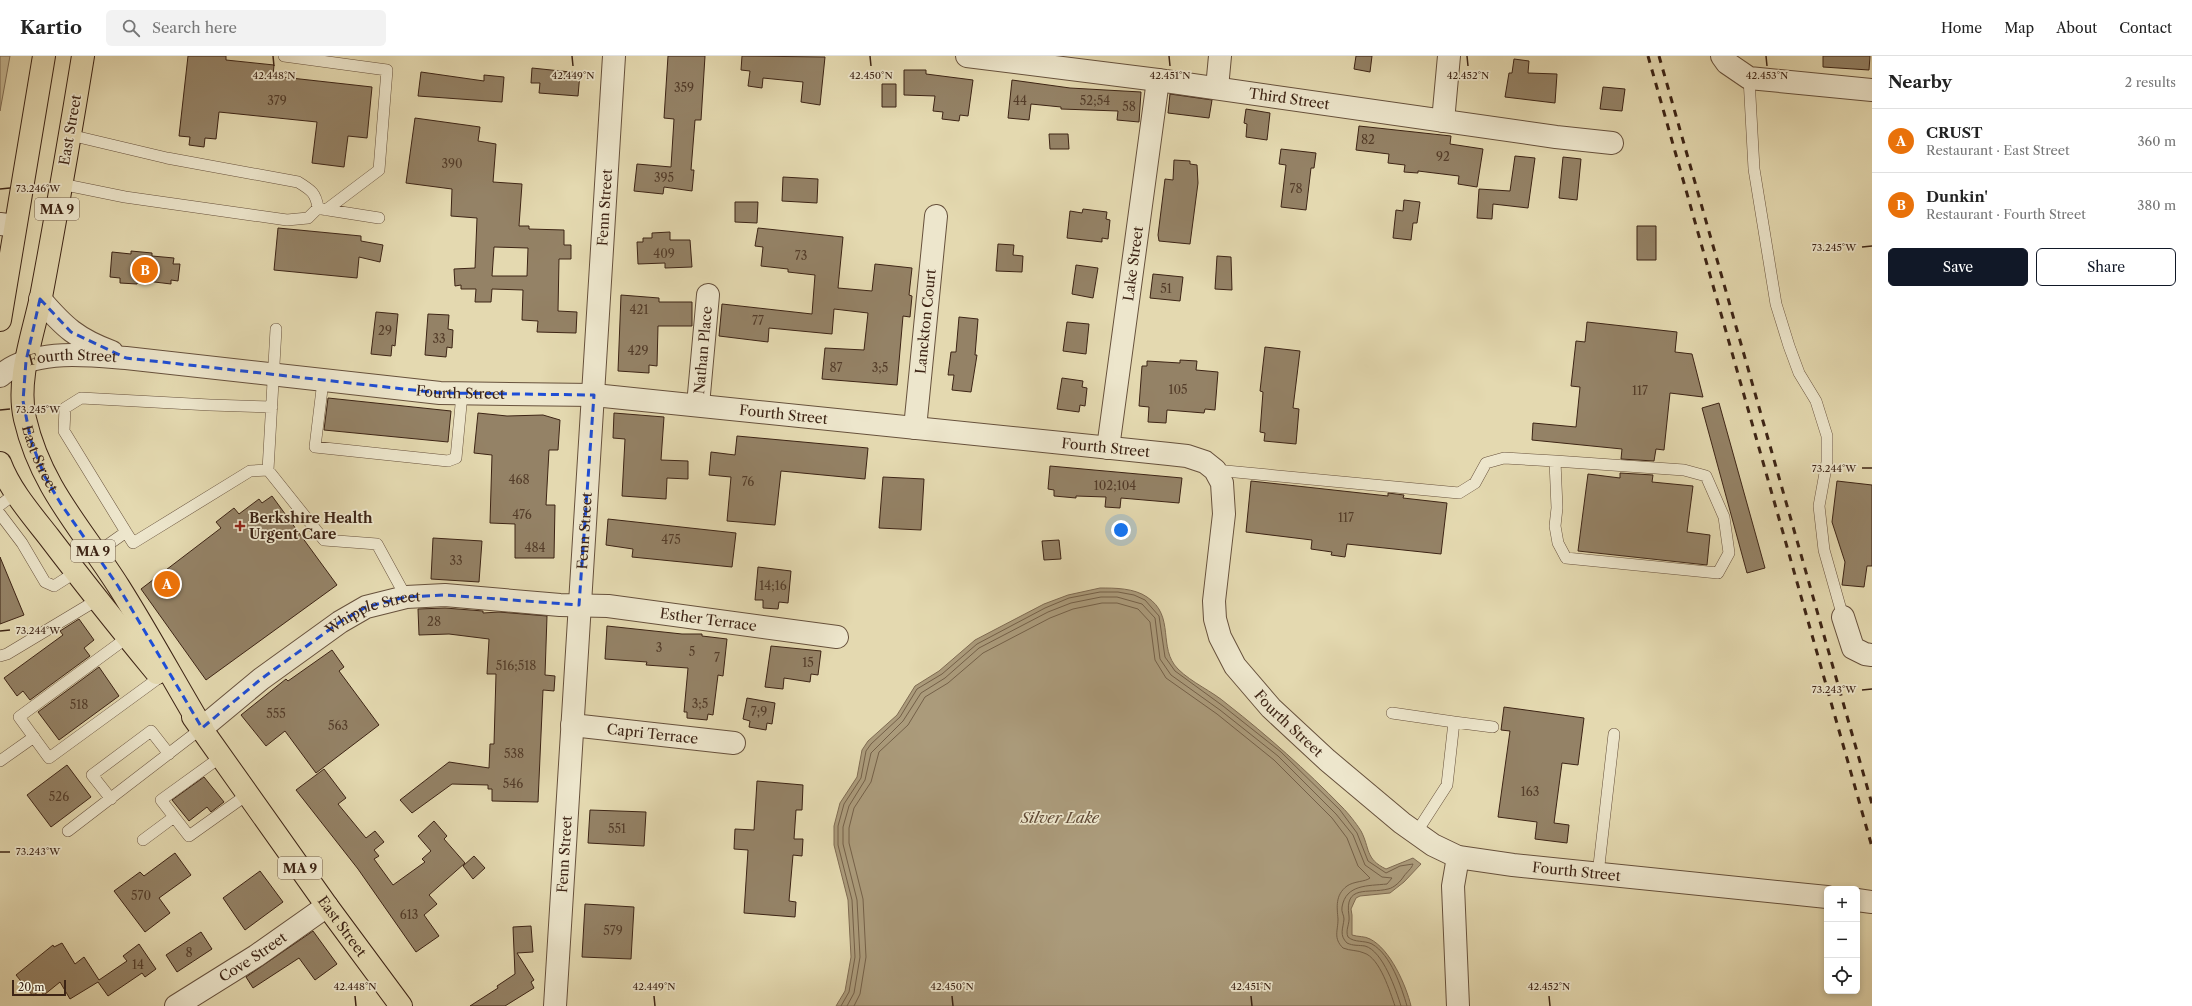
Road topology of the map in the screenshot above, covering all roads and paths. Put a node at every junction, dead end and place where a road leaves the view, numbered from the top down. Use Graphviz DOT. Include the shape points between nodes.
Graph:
graph roads {
  1 [pos="44,56"];
  2 [pos="83,56"];
  3 [pos="284,56"];
  4 [pos="614,56"];
  5 [pos="1220,56"];
  6 [pos="1449,56"];
  7 [pos="1722,56"];
  8 [pos="980,57"];
  9 [pos="1750,78"];
  10 [pos="1158,80"];
  11 [pos="1217,88"];
  12 [pos="1872,90"];
  13 [pos="1443,121"];
  14 [pos="70,135"];
  15 [pos="1612,143"];
  16 [pos="61,184"];
  17 [pos="322,209"];
  18 [pos="936,216"];
  19 [pos="379,218"];
  20 [pos="8,225"];
  21 [pos="708,295"];
  22 [pos="40,299"];
  23 [pos="0,320"];
  24 [pos="276,329"];
  25 [pos="126,358"];
  26 [pos="26,361"];
  27 [pos="273,373"];
  28 [pos="0,376"];
  29 [pos="323,381"];
  30 [pos="462,394"];
  31 [pos="594,395"];
  32 [pos="698,405"];
  33 [pos="272,407"];
  34 [pos="915,428"];
  35 [pos="1108,448"];
  36 [pos="1555,461"];
  37 [pos="1,466"];
  38 [pos="268,470"];
  39 [pos="1215,470"];
  40 [pos="8,499"];
  41 [pos="0,514"];
  42 [pos="126,532"];
  43 [pos="96,554"];
  44 [pos="76,572"];
  45 [pos="406,597"];
  46 [pos="97,600"];
  47 [pos="579,605"];
  48 [pos="1843,617"];
  49 [pos="128,637"];
  50 [pos="837,637"];
  51 [pos="1872,655"];
  52 [pos="0,656"];
  53 [pos="160,678"];
  54 [pos="1392,713"];
  55 [pos="1454,722"];
  56 [pos="572,725"];
  57 [pos="1493,727"];
  58 [pos="202,728"];
  59 [pos="1614,734"];
  60 [pos="34,737"];
  61 [pos="734,743"];
  62 [pos="169,754"];
  63 [pos="222,756"];
  64 [pos="0,761"];
  65 [pos="246,791"];
  66 [pos="111,798"];
  67 [pos="224,803"];
  68 [pos="212,812"];
  69 [pos="174,817"];
  70 [pos="68,831"];
  71 [pos="185,832"];
  72 [pos="1416,833"];
  73 [pos="143,840"];
  74 [pos="1458,857"];
  75 [pos="1598,874"];
  76 [pos="1824,897"];
  77 [pos="1860,900"];
  78 [pos="1872,902"];
  79 [pos="327,906"];
  80 [pos="176,1006"];
  81 [pos="401,1006"];
  82 [pos="555,1006"];
  83 [pos="1458,1006"];
  1 -- 20 [label="highway, MA 9"];
  2 -- 14 [label="highway, East Street / MA 9"];
  3 -- 17 [label="lane" via="388,70 379,170"];
  4 -- 31 [label="street, Fenn Street"];
  5 -- 11 [label="street"];
  6 -- 13 [label="street"];
  7 -- 9 [label="street" via="1727,63"];
  8 -- 10 [label="street, Third Street"];
  9 -- 12 [label="street"];
  9 -- 48 [label="lane" via="1754,169 1776,304 1799,373 1816,401 1827,436 1827,462 1819,506 1824,550"];
  10 -- 11 [label="street, Third Street"];
  10 -- 35 [label="street, Lake Street"];
  11 -- 13 [label="street, Third Street"];
  13 -- 15 [label="street, Third Street" via="1556,138"];
  14 -- 16 [label="highway, East Street / MA 9"];
  14 -- 17 [label="lane" via="167,158 298,182 310,189"];
  16 -- 17 [label="lane" via="125,197 287,220 308,218"];
  16 -- 22 [label="highway, East Street / MA 9"];
  17 -- 19 [label="lane"];
  18 -- 34 [label="street, Lanckton Court"];
  20 -- 23 [label="highway, MA 9"];
  21 -- 32 [label="street, Nathan Place"];
  22 -- 25 [label="street, Fourth Street" via="71,332 90,344"];
  22 -- 26 [label="highway, East Street / MA 9"];
  24 -- 27 [label="lane"];
  25 -- 26 [label="street, Fourth Street" via="90,356"];
  25 -- 27 [label="street, Fourth Street"];
  26 -- 28 [label="street, Fourth Street" via="9,368"];
  26 -- 43 [label="highway, East Street / MA 9" via="24,417 38,459 61,504"];
  27 -- 29 [label="street, Fourth Street"];
  27 -- 33 [label="lane"];
  29 -- 30 [label="street, Fourth Street"];
  29 -- 30 [label="lane" via="315,447 448,462 456,458"];
  30 -- 31 [label="street, Fourth Street"];
  31 -- 32 [label="street, Fourth Street"];
  31 -- 47 [label="street, Fenn Street"];
  32 -- 34 [label="street, Fourth Street"];
  33 -- 38 [label="lane"];
  33 -- 42 [label="lane" via="81,398 65,408 64,431"];
  34 -- 35 [label="street, Fourth Street"];
  35 -- 39 [label="street, Fourth Street" via="1187,456 1205,462"];
  36 -- 36 [label="lane" via="1556,526 1558,543 1566,558 1718,573 1729,553 1724,517 1706,476 1684,470"];
  36 -- 39 [label="lane" via="1504,458 1486,463 1475,483 1458,493"];
  37 -- 40 [label="highway, East Street / MA 9"];
  38 -- 42 [label="lane" via="250,471 133,543"];
  38 -- 45 [label="lane" via="324,540 377,544"];
  39 -- 72 [label="street, Fourth Street" via="1222,483 1225,499 1214,601 1217,629 1224,647 1244,678 1276,712 1361,789"];
  40 -- 44 [label="highway, East Street / MA 9"];
  41 -- 44 [label="lane" via="22,543 44,582 54,586"];
  42 -- 43 [label="lane"];
  43 -- 58 [label="highway, East Street / MA 9" via="118,586"];
  44 -- 46 [label="highway, East Street / MA 9"];
  45 -- 47 [label="street, Whipple Street" via="445,595"];
  45 -- 58 [label="street, Whipple Street" via="366,608 340,622 261,679"];
  46 -- 49 [label="highway, East Street / MA 9"];
  46 -- 52 [label="lane"];
  47 -- 50 [label="street, Esther Terrace" via="615,607"];
  47 -- 56 [label="street, Fenn Street"];
  48 -- 51 [label="street" via="1853,648"];
  49 -- 53 [label="highway, East Street / MA 9"];
  49 -- 60 [label="lane" via="19,717"];
  53 -- 58 [label="highway, East Street / MA 9"];
  53 -- 60 [label="lane" via="49,758"];
  54 -- 55 [label="lane"];
  55 -- 57 [label="lane"];
  55 -- 72 [label="lane" via="1447,785"];
  56 -- 61 [label="street, Capri Terrace"];
  56 -- 82 [label="street, Fenn Street"];
  58 -- 62 [label="lane"];
  58 -- 63 [label="highway, East Street / MA 9"];
  59 -- 75 [label="lane"];
  60 -- 64 [label="lane"];
  62 -- 66 [label="lane"];
  62 -- 66 [label="lane" via="151,731 92,775"];
  63 -- 65 [label="highway, East Street / MA 9"];
  63 -- 69 [label="lane" via="161,800"];
  65 -- 67 [label="lane"];
  65 -- 71 [label="lane" via="188,836"];
  65 -- 79 [label="highway, East Street / MA 9"];
  66 -- 70 [label="lane"];
  68 -- 71 [label="lane"];
  69 -- 71 [label="lane"];
  69 -- 73 [label="lane"];
  72 -- 74 [label="street, Fourth Street"];
  74 -- 75 [label="street, Fourth Street"];
  74 -- 83 [label="street" via="1453,886"];
  75 -- 76 [label="street, Fourth Street"];
  77 -- 78 [label="street"];
  79 -- 80 [label="street, Cove Street" via="256,956"];
  79 -- 81 [label="highway, East Street / MA 9"];
}
